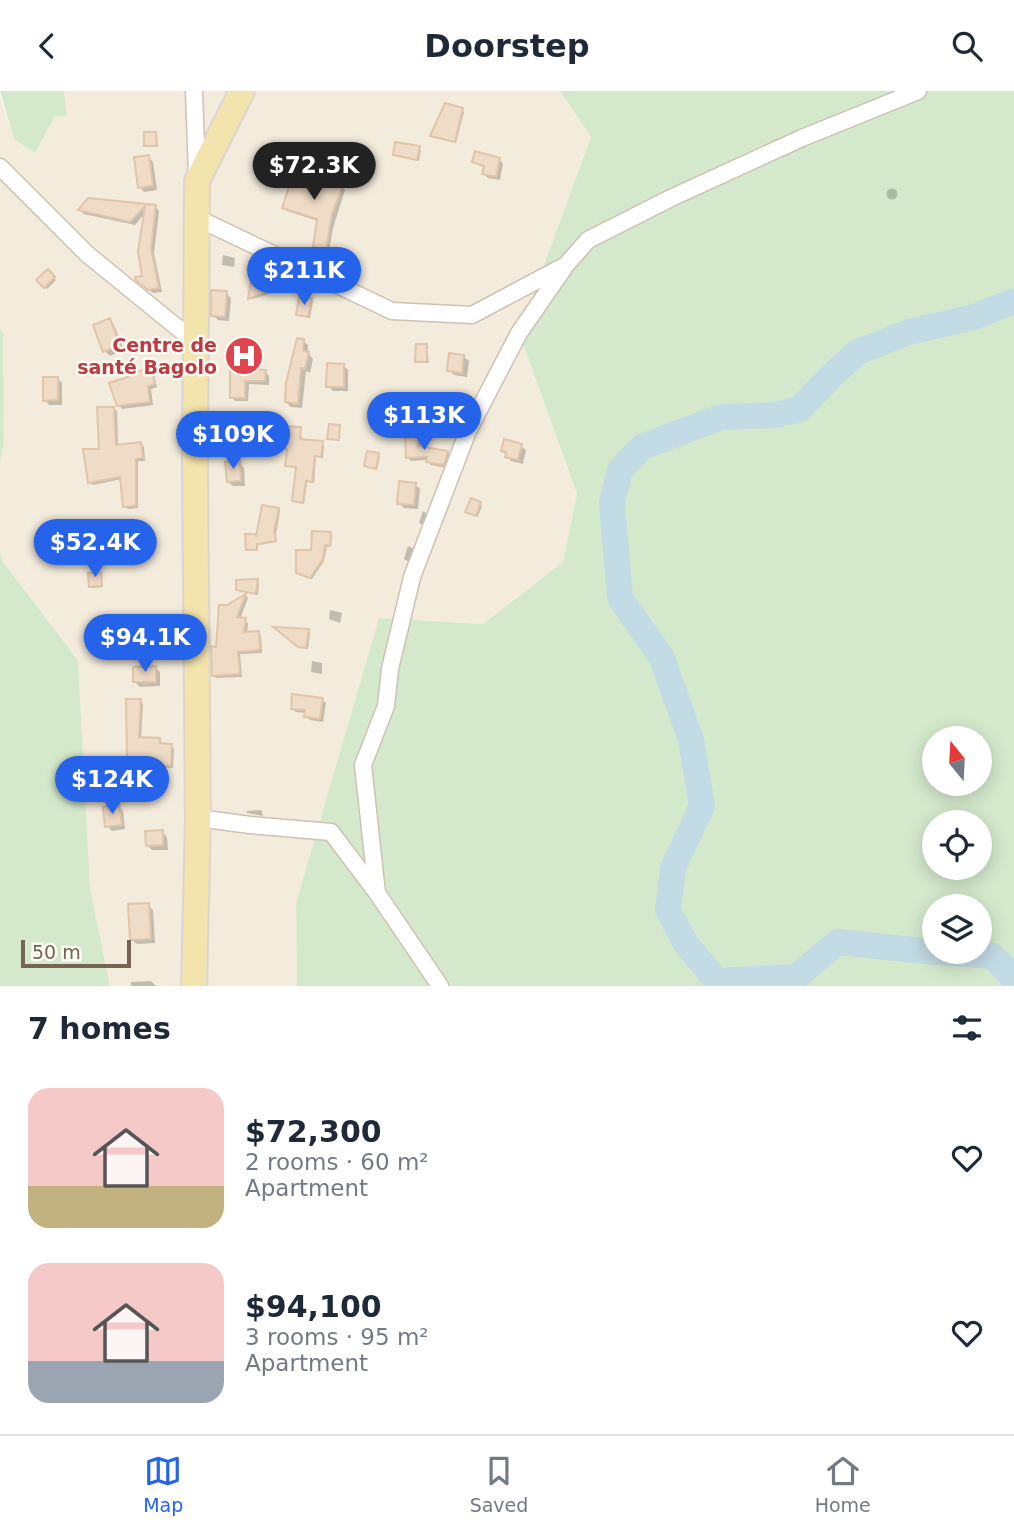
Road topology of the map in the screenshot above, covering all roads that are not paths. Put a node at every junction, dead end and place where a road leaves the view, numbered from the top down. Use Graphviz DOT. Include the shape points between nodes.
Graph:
graph roads {
  1 [pos="194,91"];
  2 [pos="242,91"];
  3 [pos="918,91"];
  4 [pos="0,167"];
  5 [pos="197,181"];
  6 [pos="195,217"];
  7 [pos="566,265"];
  8 [pos="195,342"];
  9 [pos="198,818"];
  10 [pos="377,893"];
  11 [pos="194,986"];
  12 [pos="440,986"];
  1 -- 5 [label="street"];
  2 -- 5 [label="main road"];
  3 -- 7 [label="street" via="671,198 588,240"];
  4 -- 8 [label="street" via="87,254"];
  5 -- 6 [label="main road"];
  6 -- 7 [label="street" via="392,311 472,315"];
  6 -- 8 [label="main road"];
  7 -- 10 [label="street" via="519,333 468,431 412,577 386,706 363,765"];
  8 -- 9 [label="main road"];
  9 -- 10 [label="street" via="331,832"];
  9 -- 11 [label="main road"];
  10 -- 12 [label="street"];
}
